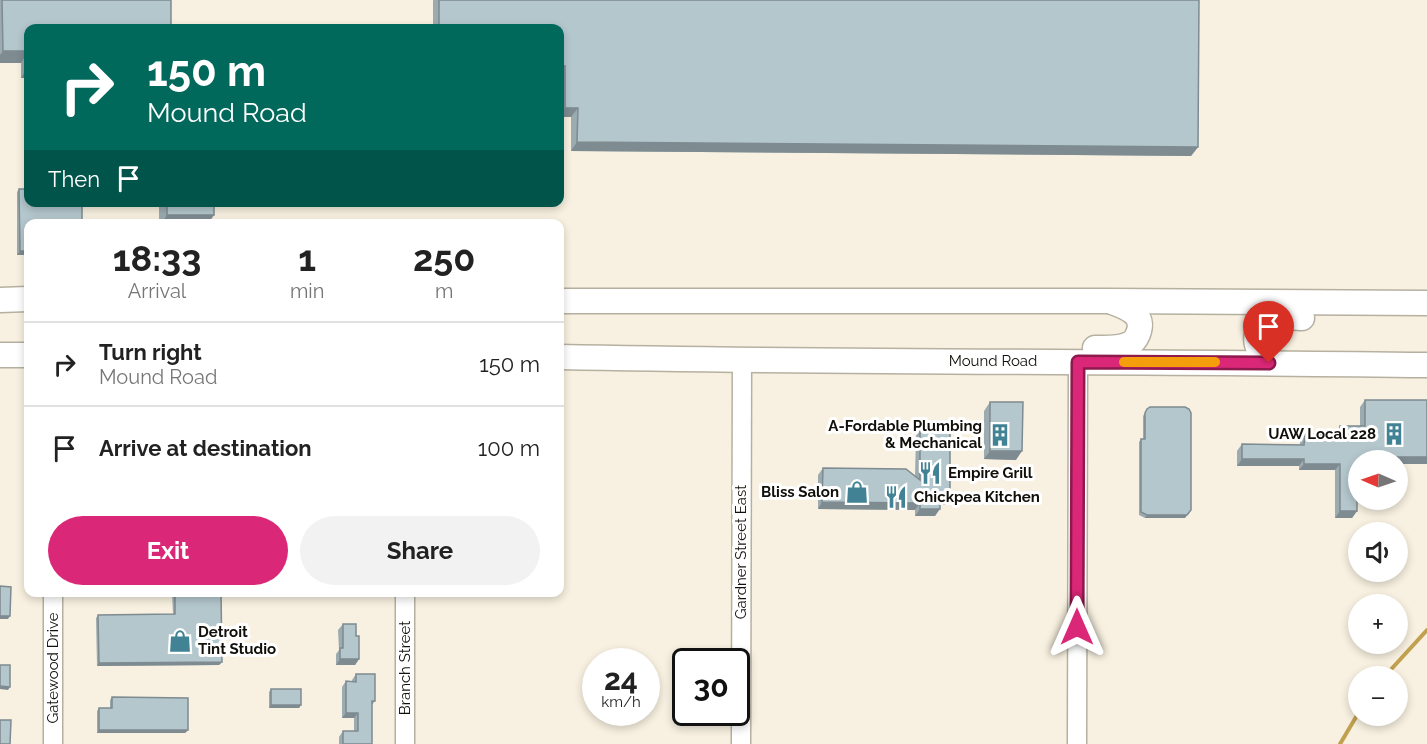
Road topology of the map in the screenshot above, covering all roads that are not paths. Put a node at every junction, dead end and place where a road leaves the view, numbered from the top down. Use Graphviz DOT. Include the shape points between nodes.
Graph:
graph roads {
  1 [pos="0,300"];
  2 [pos="24,300"];
  3 [pos="564,301"];
  4 [pos="595,301"];
  5 [pos="1109,301"];
  6 [pos="1427,303"];
  7 [pos="564,307"];
  8 [pos="1427,319"];
  9 [pos="1427,350"];
  10 [pos="0,355"];
  11 [pos="24,355"];
  12 [pos="564,357"];
  13 [pos="742,361"];
  14 [pos="890,361"];
  15 [pos="1078,362"];
  16 [pos="1269,363"];
  17 [pos="1300,363"];
  18 [pos="1427,364"];
  19 [pos="53,597"];
  20 [pos="405,597"];
  21 [pos="53,744"];
  22 [pos="405,744"];
  23 [pos="741,744"];
  24 [pos="1077,744"];
  1 -- 2 [label="main road"];
  3 -- 4 [label="main road"];
  4 -- 5 [label="main road"];
  4 -- 7 [label="main road"];
  5 -- 6 [label="main road"];
  5 -- 14 [label="main road" via="1128,308 1139,320 1137,338 1124,347 904,345"];
  8 -- 16 [label="main road" via="1271,317 1256,335 1258,349"];
  9 -- 17 [label="main road" via="1345,350"];
  10 -- 11 [label="main road"];
  12 -- 13 [label="main road, Mound Road"];
  13 -- 14 [label="main road, Mound Road"];
  13 -- 23 [label="street, Gardner Street East"];
  14 -- 15 [label="main road, Mound Road"];
  15 -- 16 [label="main road, Mound Road"];
  15 -- 24 [label="street"];
  16 -- 17 [label="main road, Mound Road"];
  17 -- 18 [label="main road, Mound Road"];
  19 -- 21 [label="street, Gatewood Drive"];
  20 -- 22 [label="street, Branch Street"];
}
